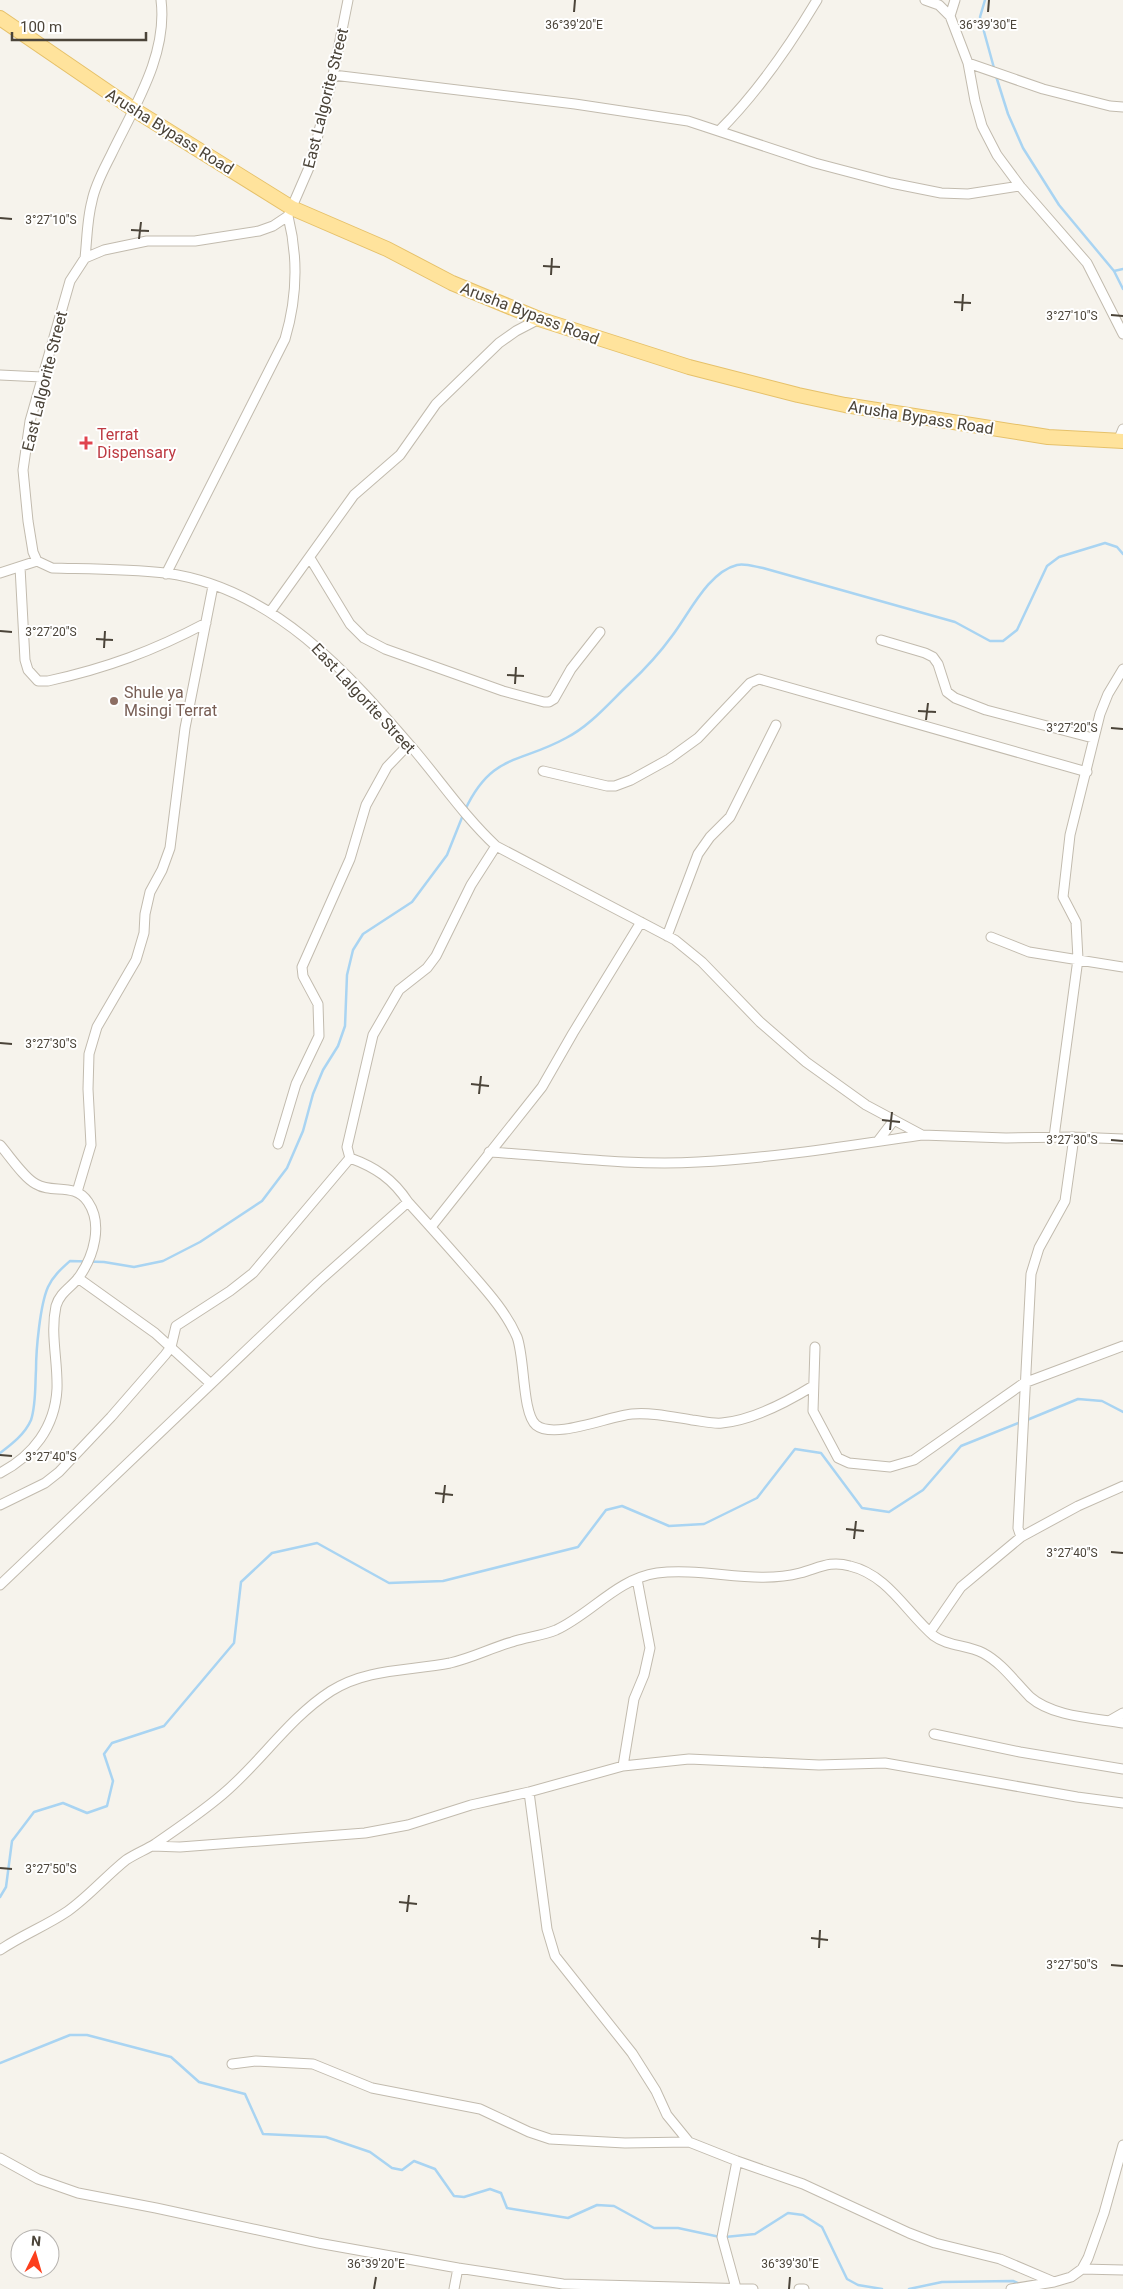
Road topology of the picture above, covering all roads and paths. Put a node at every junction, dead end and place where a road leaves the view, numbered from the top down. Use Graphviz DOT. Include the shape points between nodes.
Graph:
graph roads {
  1 [pos="161,0"];
  2 [pos="348,0"];
  3 [pos="816,0"];
  4 [pos="925,0"];
  5 [pos="955,0"];
  6 [pos="950,16"];
  7 [pos="0,18"];
  8 [pos="968,63"];
  9 [pos="333,75"];
  10 [pos="1123,108"];
  11 [pos="133,110"];
  12 [pos="719,131"];
  13 [pos="1020,186"];
  14 [pos="290,212"];
  15 [pos="86,258"];
  16 [pos="539,319"];
  17 [pos="1123,334"];
  18 [pos="0,376"];
  19 [pos="42,377"];
  20 [pos="1121,437"];
  21 [pos="310,558"];
  22 [pos="37,561"];
  23 [pos="20,566"];
  24 [pos="0,572"];
  25 [pos="166,574"];
  26 [pos="213,586"];
  27 [pos="270,612"];
  28 [pos="206,623"];
  29 [pos="600,632"];
  30 [pos="881,640"];
  31 [pos="1123,670"];
  32 [pos="776,725"];
  33 [pos="1093,738"];
  34 [pos="409,744"];
  35 [pos="544,771"];
  36 [pos="1087,772"];
  37 [pos="496,846"];
  38 [pos="641,922"];
  39 [pos="667,936"];
  40 [pos="992,937"];
  41 [pos="1078,960"];
  42 [pos="1123,967"];
  43 [pos="894,1120"];
  44 [pos="922,1134"];
  45 [pos="1054,1137"];
  46 [pos="1074,1137"];
  47 [pos="1123,1140"];
  48 [pos="878,1141"];
  49 [pos="278,1144"];
  50 [pos="0,1145"];
  51 [pos="489,1152"];
  52 [pos="350,1158"];
  53 [pos="77,1192"];
  54 [pos="408,1202"];
  55 [pos="431,1227"];
  56 [pos="78,1278"];
  57 [pos="1123,1346"];
  58 [pos="170,1347"];
  59 [pos="815,1347"];
  60 [pos="1024,1383"];
  61 [pos="211,1384"];
  62 [pos="813,1386"];
  63 [pos="0,1473"];
  64 [pos="1123,1486"];
  65 [pos="0,1505"];
  66 [pos="1020,1538"];
  67 [pos="637,1579"];
  68 [pos="0,1585"];
  69 [pos="930,1632"];
  70 [pos="1123,1713"];
  71 [pos="1109,1721"];
  72 [pos="1123,1723"];
  73 [pos="934,1734"];
  74 [pos="623,1766"];
  75 [pos="1123,1770"];
  76 [pos="528,1792"];
  77 [pos="1123,1803"];
  78 [pos="152,1846"];
  79 [pos="0,1950"];
  80 [pos="232,2064"];
  81 [pos="689,2142"];
  82 [pos="1123,2145"];
  83 [pos="0,2158"];
  84 [pos="737,2161"];
  85 [pos="458,2268"];
  86 [pos="1082,2269"];
  87 [pos="1123,2270"];
  88 [pos="1054,2282"];
  89 [pos="736,2288"];
  90 [pos="454,2289"];
  91 [pos="753,2289"];
  92 [pos="800,2289"];
  93 [pos="804,2289"];
  94 [pos="1011,2289"];
  1 -- 11 [label="street" via="161,33 149,76"];
  2 -- 9 [label="street, East Lalgorite Street"];
  3 -- 12 [label="street" via="794,38 736,114"];
  4 -- 6 [label="street" via="939,5"];
  5 -- 6 [label="street"];
  6 -- 8 [label="street"];
  7 -- 11 [label="main road, Arusha Bypass Road"];
  8 -- 10 [label="street" via="1002,76"];
  8 -- 13 [label="street" via="982,126"];
  9 -- 12 [label="street" via="584,105 688,122"];
  9 -- 14 [label="street, East Lalgorite Street" via="311,163"];
  11 -- 14 [label="main road, Arusha Bypass Road"];
  11 -- 15 [label="street" via="92,200"];
  12 -- 13 [label="street" via="816,163 933,191 968,194"];
  13 -- 17 [label="street" via="1087,262"];
  14 -- 15 [label="street" via="273,226 259,231 195,241 147,241 104,250"];
  14 -- 16 [label="main road, Arusha Bypass Road" via="387,248 452,283"];
  14 -- 25 [label="street" via="295,272 290,324 285,339"];
  15 -- 19 [label="street, East Lalgorite Street" via="70,281"];
  16 -- 20 [label="main road, Arusha Bypass Road" via="689,367 807,398 1048,436"];
  16 -- 21 [label="street" via="499,343 436,404 400,455 354,495"];
  18 -- 19 [label="street"];
  19 -- 22 [label="street, East Lalgorite Street" via="30,421 23,470 28,521"];
  21 -- 27 [label="street"];
  21 -- 29 [label="street" via="350,624 364,638 385,649 503,691 544,702 554,699 570,669"];
  22 -- 23 [label="street"];
  22 -- 25 [label="street, East Lalgorite Street" via="52,568"];
  23 -- 24 [label="street"];
  23 -- 28 [label="street" via="25,660 28,670 38,681 116,664 164,645"];
  25 -- 26 [label="street, East Lalgorite Street"];
  26 -- 27 [label="street, East Lalgorite Street"];
  26 -- 28 [label="street"];
  27 -- 34 [label="street, East Lalgorite Street" via="320,649"];
  28 -- 53 [label="street" via="185,728 170,848 150,892 136,960 97,1027 89,1054 91,1145"];
  30 -- 33 [label="street" via="933,657 947,692 955,698 986,710"];
  31 -- 33 [label="street" via="1104,703"];
  32 -- 39 [label="street" via="730,817 698,854"];
  33 -- 36 [label="street"];
  34 -- 37 [label="street, East Lalgorite Street" via="475,826"];
  34 -- 49 [label="street" via="387,767 366,805 350,859 302,967 303,976 318,1004 320,1036 296,1084"];
  35 -- 36 [label="street" via="607,786 622,784 698,738 750,683 759,679"];
  36 -- 41 [label="street" via="1070,835 1063,897 1076,922"];
  37 -- 38 [label="street, East Lalgorite Street"];
  37 -- 52 [label="street" via="471,885 436,956 427,968 399,990 373,1035 348,1147"];
  38 -- 39 [label="street, East Lalgorite Street"];
  38 -- 51 [label="street" via="542,1087"];
  39 -- 43 [label="street, East Lalgorite Street" via="702,962 760,1022 806,1062 866,1105"];
  40 -- 41 [label="street" via="1029,952"];
  41 -- 42 [label="street"];
  41 -- 45 [label="street"];
  43 -- 44 [label="street, East Lalgorite Street"];
  43 -- 48 [label="street"];
  44 -- 45 [label="street"];
  44 -- 48 [label="street"];
  45 -- 46 [label="street"];
  46 -- 47 [label="street"];
  46 -- 60 [label="street" via="1065,1201 1039,1248 1031,1274"];
  48 -- 51 [label="street" via="800,1153 698,1162 652,1163"];
  50 -- 53 [label="street" via="36,1184"];
  51 -- 55 [label="street"];
  52 -- 54 [label="street" via="371,1165 398,1188"];
  52 -- 58 [label="street" via="252,1272 230,1291 176,1326"];
  53 -- 56 [label="street" via="88,1201 96,1228 88,1261"];
  54 -- 55 [label="street"];
  54 -- 61 [label="street"];
  55 -- 62 [label="street" via="498,1303 517,1337 529,1413 535,1424 544,1429 576,1427 633,1414 673,1416 720,1424 759,1412"];
  56 -- 58 [label="street"];
  56 -- 63 [label="street" via="57,1303 53,1341 57,1390 44,1436 31,1451"];
  57 -- 60 [label="street"];
  58 -- 61 [label="street"];
  58 -- 65 [label="street" via="59,1472 45,1483"];
  59 -- 62 [label="street"];
  60 -- 62 [label="street" via="914,1460 890,1467 849,1463 838,1458 813,1411"];
  60 -- 66 [label="street"];
  61 -- 68 [label="street"];
  64 -- 66 [label="street"];
  66 -- 69 [label="street" via="960,1587"];
  67 -- 69 [label="street" via="656,1574 690,1573 780,1576 801,1573 820,1565 847,1565 861,1569 888,1588"];
  67 -- 74 [label="street" via="650,1648 634,1699"];
  67 -- 78 [label="street" via="553,1632 524,1638 453,1662 349,1681 304,1713 223,1794"];
  69 -- 71 [label="street" via="940,1640 991,1658 1044,1706"];
  70 -- 71 [label="street"];
  71 -- 72 [label="street"];
  73 -- 75 [label="street"];
  74 -- 76 [label="street"];
  74 -- 77 [label="street" via="689,1759 819,1765 885,1763"];
  76 -- 78 [label="street" via="471,1805 408,1825 365,1833 180,1847"];
  76 -- 81 [label="street" via="547,1929 555,1956 632,2053 656,2090 667,2115"];
  78 -- 79 [label="street" via="130,1857 70,1910"];
  80 -- 81 [label="street" via="265,2061 313,2064 372,2088 480,2109 550,2140"];
  81 -- 84 [label="street"];
  82 -- 86 [label="street" via="1110,2196"];
  83 -- 85 [label="street" via="38,2179 78,2194"];
  84 -- 88 [label="street" via="803,2184 935,2243 1000,2259"];
  84 -- 89 [label="street" via="722,2237"];
  85 -- 89 [label="street" via="563,2284"];
  85 -- 90 [label="street"];
  86 -- 87 [label="street"];
  86 -- 88 [label="street" via="1071,2277"];
  88 -- 94 [label="street"];
  89 -- 91 [label="street"];
  92 -- 93 [label="street"];
}
